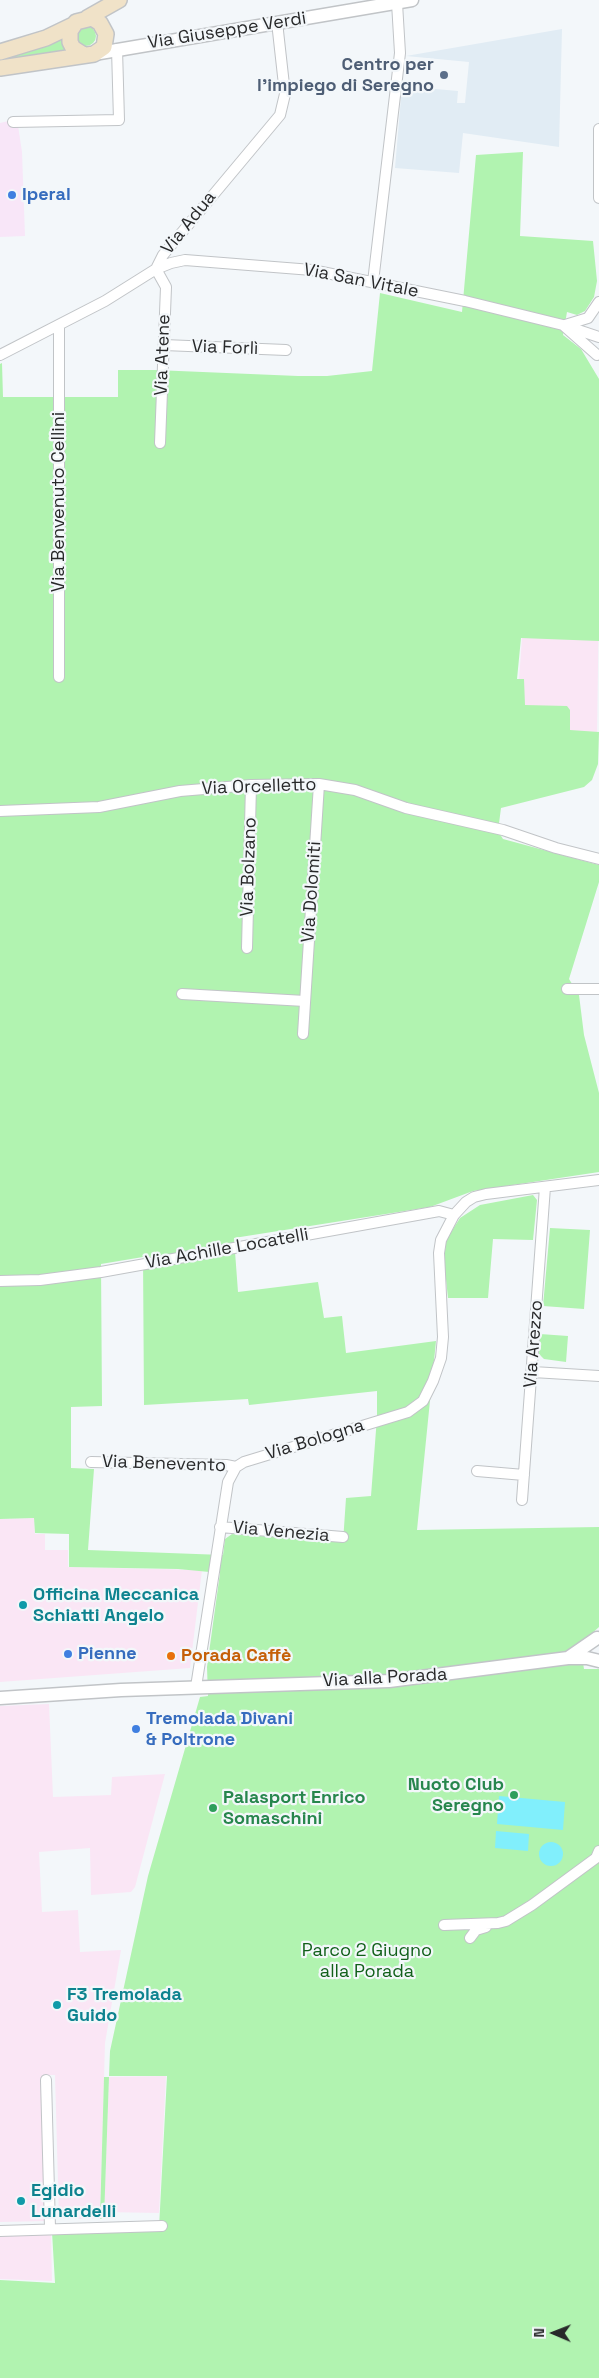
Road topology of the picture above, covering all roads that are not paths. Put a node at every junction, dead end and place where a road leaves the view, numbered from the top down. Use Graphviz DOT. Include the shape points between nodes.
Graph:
graph roads {
  1 [pos="412,0"];
  2 [pos="117,1"];
  3 [pos="397,3"];
  4 [pos="357,5"];
  5 [pos="87,18"];
  6 [pos="277,22"];
  7 [pos="73,25"];
  8 [pos="105,32"];
  9 [pos="33,42"];
  10 [pos="132,47"];
  11 [pos="117,49"];
  12 [pos="0,52"];
  13 [pos="89,55"];
  14 [pos="0,66"];
  15 [pos="13,122"];
  16 [pos="599,128"];
  17 [pos="599,198"];
  18 [pos="156,269"];
  19 [pos="373,282"];
  20 [pos="599,302"];
  21 [pos="59,326"];
  22 [pos="565,326"];
  23 [pos="599,337"];
  24 [pos="599,343"];
  25 [pos="164,345"];
  26 [pos="286,350"];
  27 [pos="0,356"];
  28 [pos="598,357"];
  29 [pos="160,443"];
  30 [pos="59,677"];
  31 [pos="319,784"];
  32 [pos="251,785"];
  33 [pos="0,811"];
  34 [pos="599,859"];
  35 [pos="247,948"];
  36 [pos="567,989"];
  37 [pos="599,990"];
  38 [pos="182,994"];
  39 [pos="306,1000"];
  40 [pos="303,1034"];
  41 [pos="599,1180"];
  42 [pos="545,1187"];
  43 [pos="454,1215"];
  44 [pos="0,1281"];
  45 [pos="533,1372"];
  46 [pos="599,1376"];
  47 [pos="91,1462"];
  48 [pos="236,1467"];
  49 [pos="477,1471"];
  50 [pos="524,1475"];
  51 [pos="522,1500"];
  52 [pos="220,1527"];
  53 [pos="343,1538"];
  54 [pos="598,1637"];
  55 [pos="568,1658"];
  56 [pos="599,1660"];
  57 [pos="198,1686"];
  58 [pos="0,1698"];
  59 [pos="599,1852"];
  60 [pos="498,1923"];
  61 [pos="444,1925"];
  62 [pos="470,1938"];
  63 [pos="46,2080"];
  64 [pos="162,2226"];
  65 [pos="50,2228"];
  66 [pos="0,2231"];
  1 -- 3 [label="street, Via Giuseppe Verdi"];
  2 -- 5 [label="main road"];
  2 -- 8 [label="main road" via="106,15"];
  3 -- 4 [label="street, Via Giuseppe Verdi"];
  3 -- 19 [label="street" via="400,53"];
  4 -- 6 [label="street, Via Giuseppe Verdi"];
  5 -- 7 [label="main road"];
  5 -- 8 [label="main road" via="97,20"];
  6 -- 10 [label="street, Via Giuseppe Verdi"];
  6 -- 18 [label="street, Via Adua" via="285,94 280,115 168,248"];
  7 -- 9 [label="main road"];
  7 -- 13 [label="main road" via="70,42 77,52"];
  8 -- 10 [label="street, Via Giuseppe Verdi" via="113,43"];
  8 -- 13 [label="main road" via="104,47"];
  9 -- 12 [label="main road"];
  9 -- 14 [label="street" via="3,57"];
  10 -- 11 [label="street, Via Giuseppe Verdi"];
  11 -- 13 [label="street, Via Giuseppe Verdi"];
  11 -- 15 [label="street" via="119,120"];
  13 -- 14 [label="main road, Via Giuseppe Verdi"];
  16 -- 17 [label="street"];
  18 -- 19 [label="street, Via San Vitale" via="186,260 296,268"];
  18 -- 21 [label="street, Via Adua" via="136,284"];
  18 -- 25 [label="street, Via Atene" via="166,287"];
  19 -- 22 [label="street, Via San Vitale"];
  20 -- 22 [label="street" via="588,318"];
  21 -- 27 [label="street, Via Adua"];
  21 -- 30 [label="street, Via Benvenuto Cellini"];
  22 -- 23 [label="street, Via San Vitale"];
  22 -- 28 [label="street, Via San Vitale"];
  24 -- 28 [label="street"];
  25 -- 26 [label="street, Via Forlì"];
  25 -- 29 [label="street, Via Atene"];
  31 -- 32 [label="street, Via Orcelletto"];
  31 -- 34 [label="street, Via Orcelletto" via="355,790 406,808 503,830"];
  31 -- 39 [label="street, Via Dolomiti"];
  32 -- 33 [label="street, Via Orcelletto" via="180,791 99,807"];
  32 -- 35 [label="street, Via Bolzano"];
  36 -- 37 [label="street"];
  38 -- 39 [label="street"];
  39 -- 40 [label="street, Via Dolomiti"];
  41 -- 42 [label="street"];
  42 -- 43 [label="street" via="474,1197"];
  42 -- 45 [label="street, Via Arezzo"];
  43 -- 44 [label="street, Via Achille Locatelli" via="439,1211 101,1272 40,1280"];
  43 -- 48 [label="street, Via Bologna" via="446,1228 439,1253 441,1358 423,1401 408,1412"];
  45 -- 46 [label="street"];
  45 -- 50 [label="street, Via Arezzo"];
  47 -- 48 [label="street, Via Benevento"];
  48 -- 52 [label="street" via="228,1482"];
  49 -- 50 [label="street"];
  50 -- 51 [label="street, Via Arezzo"];
  52 -- 53 [label="street, Via Venezia"];
  52 -- 57 [label="street"];
  54 -- 55 [label="street, Via alla Porada"];
  54 -- 56 [label="street" via="594,1650"];
  55 -- 56 [label="street, Via alla Porada"];
  55 -- 57 [label="street, Via alla Porada" via="389,1681"];
  57 -- 58 [label="street, Via alla Porada"];
  59 -- 60 [label="street" via="596,1858 532,1904"];
  60 -- 61 [label="street"];
  60 -- 62 [label="street" via="476,1930"];
  63 -- 65 [label="street"];
  64 -- 65 [label="street"];
  65 -- 66 [label="street"];
}
